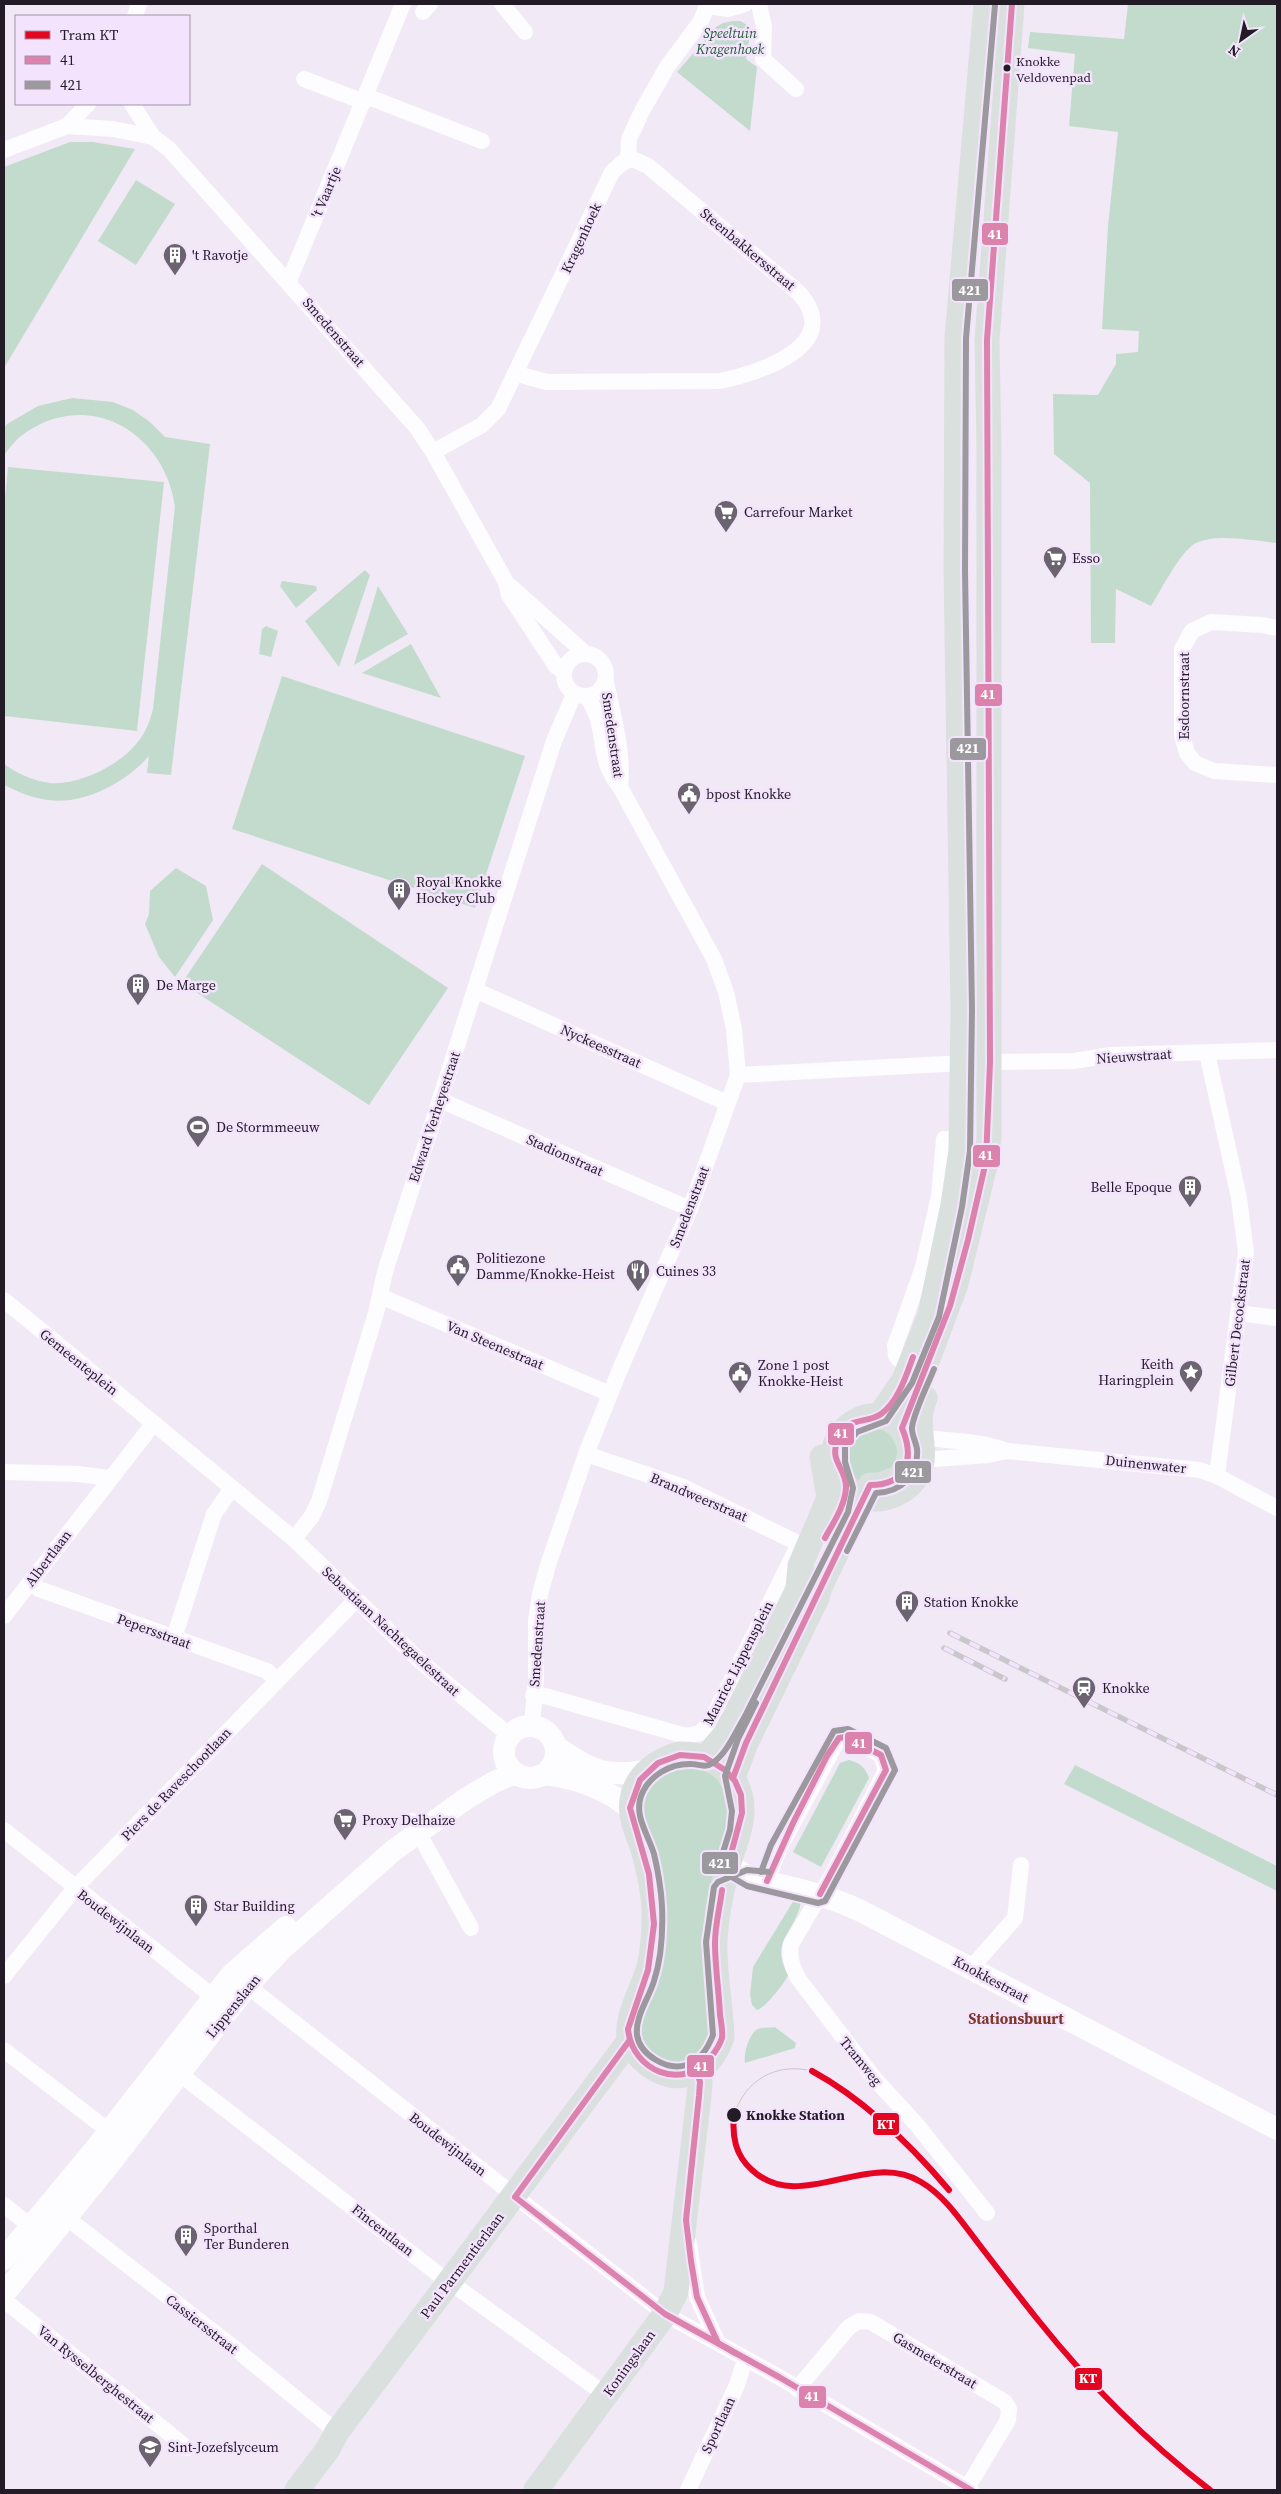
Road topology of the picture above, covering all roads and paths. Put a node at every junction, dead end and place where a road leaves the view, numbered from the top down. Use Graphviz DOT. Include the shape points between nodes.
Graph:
graph roads {
  1 [pos="402,4"];
  2 [pos="502,4"];
  3 [pos="745,4"];
  4 [pos="759,4"];
  5 [pos="986,4"];
  6 [pos="1012,4"];
  7 [pos="705,5"];
  8 [pos="525,32"];
  9 [pos="304,79"];
  10 [pos="796,89"];
  11 [pos="365,99"];
  12 [pos="87,105"];
  13 [pos="133,105"];
  14 [pos="67,126"];
  15 [pos="153,137"];
  16 [pos="482,141"];
  17 [pos="4,150"];
  18 [pos="628,160"];
  19 [pos="289,281"];
  20 [pos="517,374"];
  21 [pos="433,452"];
  22 [pos="506,582"];
  23 [pos="1277,628"];
  24 [pos="586,654"];
  25 [pos="564,672"];
  26 [pos="606,682"];
  27 [pos="580,695"];
  28 [pos="1277,775"];
  29 [pos="620,787"];
  30 [pos="475,990"];
  31 [pos="1277,1050"];
  32 [pos="1207,1053"];
  33 [pos="964,1062"];
  34 [pos="990,1062"];
  35 [pos="738,1074"];
  36 [pos="440,1100"];
  37 [pos="727,1103"];
  38 [pos="962,1139"];
  39 [pos="690,1209"];
  40 [pos="944,1290"];
  41 [pos="380,1296"];
  42 [pos="4,1300"];
  43 [pos="1238,1313"];
  44 [pos="1277,1318"];
  45 [pos="900,1360"];
  46 [pos="610,1394"];
  47 [pos="880,1415"];
  48 [pos="154,1423"];
  49 [pos="912,1440"];
  50 [pos="1007,1451"];
  51 [pos="586,1454"];
  52 [pos="4,1472"];
  53 [pos="1217,1476"];
  54 [pos="109,1478"];
  55 [pos="232,1488"];
  56 [pos="855,1495"];
  57 [pos="1277,1508"];
  58 [pos="276,1524"];
  59 [pos="294,1538"];
  60 [pos="804,1546"];
  61 [pos="31,1582"];
  62 [pos="808,1593"];
  63 [pos="356,1600"];
  64 [pos="4,1616"];
  65 [pos="174,1638"];
  66 [pos="276,1680"];
  67 [pos="533,1695"];
  68 [pos="532,1725"];
  69 [pos="509,1736"];
  70 [pos="556,1747"];
  71 [pos="706,1757"];
  72 [pos="510,1767"];
  73 [pos="648,1770"];
  74 [pos="544,1774"];
  75 [pos="733,1778"];
  76 [pos="630,1809"];
  77 [pos="416,1827"];
  78 [pos="4,1830"];
  79 [pos="728,1865"];
  80 [pos="1021,1865"];
  81 [pos="759,1879"];
  82 [pos="74,1888"];
  83 [pos="722,1890"];
  84 [pos="820,1894"];
  85 [pos="471,1928"];
  86 [pos="971,1968"];
  87 [pos="4,1976"];
  88 [pos="240,1980"];
  89 [pos="222,2003"];
  90 [pos="629,2041"];
  91 [pos="4,2050"];
  92 [pos="172,2068"];
  93 [pos="697,2072"];
  94 [pos="1277,2129"];
  95 [pos="117,2137"];
  96 [pos="515,2197"];
  97 [pos="4,2205"];
  98 [pos="987,2213"];
  99 [pos="67,2218"];
  100 [pos="686,2220"];
  101 [pos="30,2225"];
  102 [pos="49,2240"];
  103 [pos="4,2258"];
  104 [pos="449,2281"];
  105 [pos="4,2294"];
  106 [pos="4,2300"];
  107 [pos="665,2314"];
  108 [pos="718,2343"];
  109 [pos="745,2359"];
  110 [pos="797,2389"];
  111 [pos="606,2395"];
  112 [pos="337,2432"];
  113 [pos="188,2448"];
  114 [pos="969,2489"];
  115 [pos="297,2490"];
  116 [pos="536,2490"];
  117 [pos="688,2490"];
  1 -- 11 [label="street, 't Vaartje"];
  2 -- 8 [label="street"];
  3 -- 7 [label="street" via="728,9"];
  4 -- 10 [label="street" via="764,27 763,59"];
  5 -- 33 [label="main road" via="957,338 956,571"];
  6 -- 34 [label="main road" via="987,340"];
  7 -- 18 [label="street" via="702,21 667,67 642,111 629,139"];
  9 -- 11 [label="street"];
  11 -- 16 [label="street"];
  11 -- 19 [label="street, 't Vaartje"];
  12 -- 14 [label="street"];
  13 -- 15 [label="street, Smedenstraat"];
  14 -- 15 [label="street" via="113,129"];
  14 -- 17 [label="street"];
  15 -- 19 [label="street, Smedenstraat" via="169,149"];
  18 -- 20 [label="street, Kragenhoek" via="612,172"];
  18 -- 20 [label="street, Steenbakkersstraat" via="648,166 798,292 812,317 807,340 791,355 720,381 547,382"];
  19 -- 21 [label="street, Smedenstraat" via="393,399"];
  20 -- 21 [label="street, Kragenhoek" via="491,418"];
  21 -- 22 [label="street, Smedenstraat"];
  22 -- 24 [label="street, Smedenstraat"];
  22 -- 25 [label="street, Smedenstraat" via="509,595 556,666"];
  23 -- 28 [label="street, Esdoornstraat" via="1226,622 1201,625 1192,631 1182,649 1182,736 1191,759 1202,767 1214,771"];
  24 -- 25 [label="street" via="574,657"];
  24 -- 26 [label="street" via="602,662 607,672"];
  25 -- 27 [label="street" via="566,684"];
  26 -- 27 [label="street" via="598,692"];
  26 -- 29 [label="street, Smedenstraat" via="622,773"];
  27 -- 29 [label="street, Smedenstraat" via="596,710 605,763"];
  27 -- 30 [label="street, Edward Verheyestraat" via="554,741"];
  29 -- 35 [label="street, Smedenstraat" via="714,959 734,1029"];
  30 -- 36 [label="street, Edward Verheyestraat"];
  30 -- 37 [label="street, Nyckeesstraat"];
  31 -- 32 [label="street, Nieuwstraat"];
  32 -- 34 [label="street, Nieuwstraat"];
  32 -- 43 [label="street, Gilbert Decockstraat" via="1240,1207 1246,1253"];
  33 -- 35 [label="street"];
  33 -- 38 [label="main road"];
  34 -- 40 [label="main road" via="986,1161"];
  35 -- 37 [label="street, Smedenstraat"];
  36 -- 39 [label="street, Stadionstraat"];
  36 -- 41 [label="street, Edward Verheyestraat"];
  37 -- 39 [label="street, Smedenstraat"];
  38 -- 40 [label="main road"];
  38 -- 45 [label="street" via="944,1139 938,1196 922,1267 895,1346"];
  39 -- 46 [label="street, Smedenstraat"];
  40 -- 45 [label="main road"];
  40 -- 47 [label="main road" via="930,1315 904,1380"];
  40 -- 49 [label="main road"];
  41 -- 46 [label="street, Van Steenestraat"];
  41 -- 59 [label="street, Edward Verheyestraat" via="319,1501 312,1516"];
  42 -- 48 [label="street, Gemeenteplein"];
  43 -- 44 [label="street"];
  43 -- 53 [label="street, Gilbert Decockstraat"];
  45 -- 56 [label="main road" via="883,1393 838,1418 823,1441 822,1453"];
  46 -- 51 [label="street, Smedenstraat"];
  47 -- 49 [label="main road" via="898,1423"];
  47 -- 56 [label="main road" via="856,1420 840,1435 834,1456 836,1466"];
  48 -- 54 [label="street"];
  48 -- 55 [label="street, Gemeenteplein"];
  49 -- 50 [label="street, Duinenwater" via="987,1443"];
  49 -- 50 [label="street, Duinenwater" via="988,1455"];
  49 -- 56 [label="main road" via="909,1460 900,1478 890,1483 870,1485"];
  50 -- 53 [label="street, Duinenwater" via="1171,1466"];
  51 -- 60 [label="street, Brandweerstraat" via="681,1486"];
  51 -- 67 [label="street, Smedenstraat" via="540,1594"];
  52 -- 54 [label="street"];
  53 -- 57 [label="street, Duinenwater"];
  54 -- 61 [label="street, Albertlaan"];
  55 -- 58 [label="street, Gemeenteplein"];
  55 -- 65 [label="street" via="214,1514"];
  56 -- 60 [label="main road"];
  56 -- 62 [label="main road" via="834,1518 806,1579"];
  56 -- 62 [label="main road" via="869,1508 836,1576"];
  58 -- 59 [label="street, Sebastiaan Nachtegaelestraat"];
  59 -- 63 [label="street, Sebastiaan Nachtegaelestraat"];
  60 -- 62 [label="main road" via="800,1566"];
  60 -- 67 [label="street, Maurice Lippensplein" via="711,1721 700,1733 686,1736"];
  61 -- 64 [label="street, Albertlaan"];
  61 -- 65 [label="street, Pepersstraat" via="39,1589"];
  62 -- 71 [label="main road" via="724,1736"];
  62 -- 75 [label="main road"];
  63 -- 66 [label="street, Piers de Raveschootlaan"];
  63 -- 69 [label="street, Sebastiaan Nachtegaelestraat" via="443,1683"];
  65 -- 66 [label="street, Pepersstraat" via="267,1672"];
  66 -- 82 [label="street, Piers de Raveschootlaan"];
  67 -- 68 [label="street, Smedenstraat"];
  68 -- 69 [label="main road" via="515,1729"];
  68 -- 70 [label="main road" via="548,1733"];
  69 -- 72 [label="main road" via="504,1748"];
  70 -- 73 [label="main road" via="582,1764 610,1774"];
  70 -- 74 [label="main road" via="552,1766"];
  71 -- 73 [label="main road" via="679,1754 662,1759"];
  71 -- 75 [label="main road"];
  72 -- 74 [label="main road" via="530,1778"];
  72 -- 77 [label="main road, Lippenslaan" via="459,1788"];
  73 -- 76 [label="main road" via="633,1793"];
  74 -- 76 [label="main road" via="592,1785"];
  75 -- 79 [label="main road" via="741,1795 742,1815"];
  76 -- 90 [label="main road" via="648,1867 654,1914 651,1961 628,2022"];
  77 -- 85 [label="street"];
  77 -- 88 [label="main road, Lippenslaan" via="385,1840"];
  78 -- 82 [label="street, Boudewijnlaan"];
  79 -- 81 [label="main road, Knokkestraat"];
  79 -- 83 [label="main road"];
  80 -- 86 [label="street" via="1015,1918"];
  81 -- 83 [label="main road"];
  81 -- 84 [label="main road, Knokkestraat"];
  81 -- 84 [label="street" via="779,1849 837,1740 846,1736 881,1755 886,1770"];
  82 -- 87 [label="street, Piers de Raveschootlaan"];
  82 -- 89 [label="street, Boudewijnlaan"];
  83 -- 93 [label="main road" via="715,1942 722,2037 717,2052"];
  84 -- 86 [label="main road, Knokkestraat"];
  84 -- 98 [label="street, Tramweg" via="791,1944 789,1955 798,1978 874,2078 917,2125"];
  86 -- 94 [label="main road, Knokkestraat"];
  88 -- 89 [label="main road, Lippenslaan"];
  88 -- 96 [label="street, Boudewijnlaan"];
  89 -- 92 [label="main road, Lippenslaan"];
  90 -- 93 [label="main road" via="644,2062 663,2074"];
  90 -- 96 [label="main road, Paul Parmentierlaan"];
  91 -- 95 [label="street"];
  92 -- 95 [label="main road, Lippenslaan"];
  92 -- 104 [label="street, Fincentlaan"];
  93 -- 100 [label="main road, Koningslaan" via="700,2089"];
  95 -- 99 [label="main road, Lippenslaan"];
  95 -- 101 [label="main road, Lippenslaan"];
  96 -- 104 [label="main road, Paul Parmentierlaan"];
  96 -- 107 [label="street, Boudewijnlaan"];
  97 -- 101 [label="street"];
  99 -- 102 [label="main road, Lippenslaan"];
  99 -- 112 [label="street, Cassiersstraat"];
  100 -- 107 [label="main road, Koningslaan" via="676,2292"];
  100 -- 108 [label="street" via="697,2297"];
  101 -- 102 [label="street"];
  101 -- 103 [label="main road, Lippenslaan"];
  102 -- 105 [label="main road, Lippenslaan"];
  104 -- 111 [label="street, Fincentlaan"];
  104 -- 112 [label="main road, Paul Parmentierlaan"];
  106 -- 113 [label="street, Van Rysselberghestraat"];
  107 -- 108 [label="street, Boudewijnlaan"];
  107 -- 111 [label="main road, Koningslaan"];
  108 -- 109 [label="street, Boudewijnlaan"];
  109 -- 110 [label="street, Boudewijnlaan"];
  109 -- 117 [label="street, Sportlaan" via="737,2385"];
  110 -- 114 [label="street, Boudewijnlaan"];
  110 -- 114 [label="street, Gasmeterstraat" via="849,2327 859,2321 871,2322 1005,2402 1009,2410 1008,2420"];
  111 -- 116 [label="main road, Koningslaan"];
  112 -- 115 [label="main road, Paul Parmentierlaan" via="328,2450"];
}
